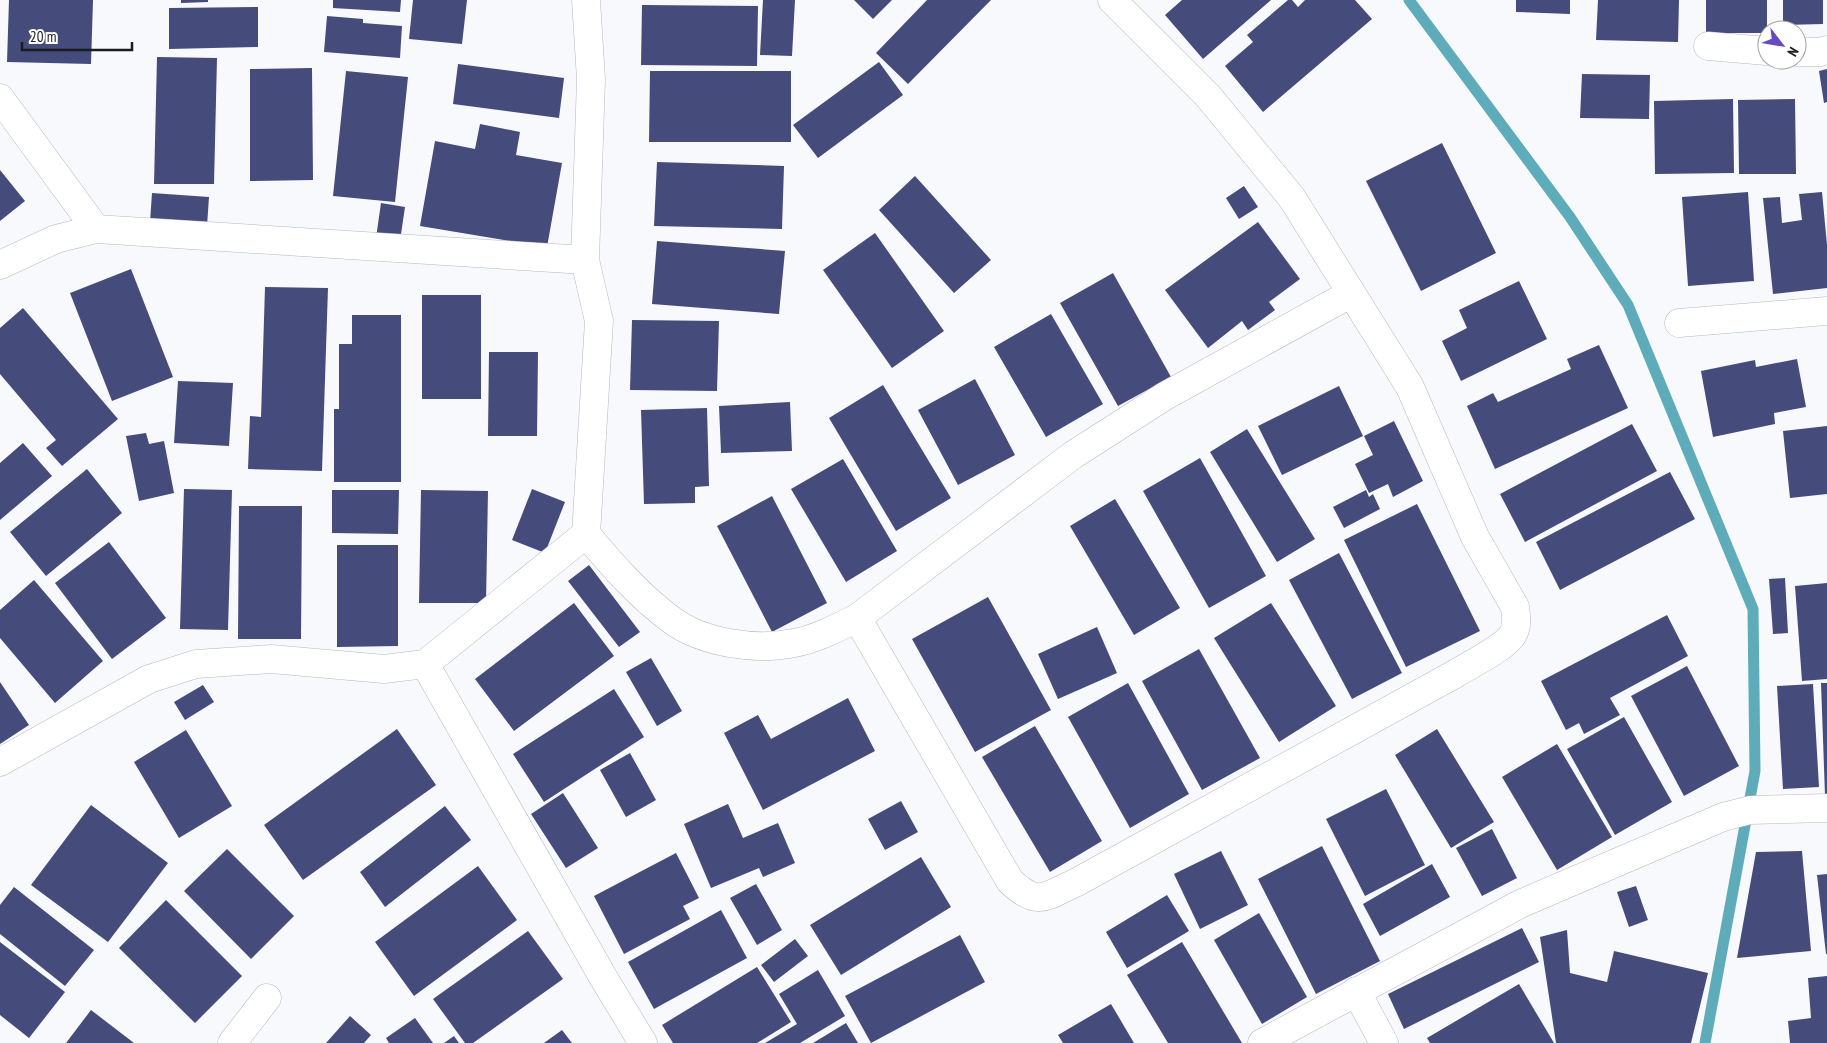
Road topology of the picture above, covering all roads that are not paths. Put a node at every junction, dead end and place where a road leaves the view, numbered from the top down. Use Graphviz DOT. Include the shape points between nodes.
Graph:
graph roads {
  1 [pos="586,0"];
  2 [pos="1112,0"];
  3 [pos="1708,46"];
  4 [pos="1757,50"];
  5 [pos="1827,50"];
  6 [pos="1807,52"];
  7 [pos="0,98"];
  8 [pos="96,229"];
  9 [pos="585,260"];
  10 [pos="0,265"];
  11 [pos="1350,294"];
  12 [pos="1827,311"];
  13 [pos="1679,323"];
  14 [pos="586,534"];
  15 [pos="857,618"];
  16 [pos="424,664"];
  17 [pos="0,762"];
  18 [pos="1827,808"];
  19 [pos="1356,991"];
  20 [pos="267,998"];
  21 [pos="232,1043"];
  22 [pos="643,1043"];
  23 [pos="1262,1043"];
  24 [pos="1384,1043"];
  1 -- 9 [label="street" via="591,79"];
  2 -- 11 [label="street" via="1208,96 1292,198"];
  3 -- 4 [label="street"];
  5 -- 6 [label="street"];
  7 -- 8 [label="street"];
  8 -- 9 [label="street"];
  8 -- 10 [label="street" via="56,239"];
  9 -- 14 [label="street" via="599,321"];
  11 -- 15 [label="street" via="1165,396 1074,455"];
  11 -- 15 [label="street" via="1410,387 1476,537 1515,607 1514,634 1502,645 1405,702 1041,899 1023,894 1010,881"];
  12 -- 13 [label="street"];
  14 -- 15 [label="street" via="616,569 673,621 712,640 748,646 793,644"];
  14 -- 16 [label="street"];
  16 -- 17 [label="street" via="384,669 271,658 196,664 149,679"];
  16 -- 22 [label="street"];
  18 -- 19 [label="street" via="1750,810 1723,817 1520,904"];
  19 -- 23 [label="street"];
  19 -- 24 [label="street"];
  20 -- 21 [label="street"];
}
